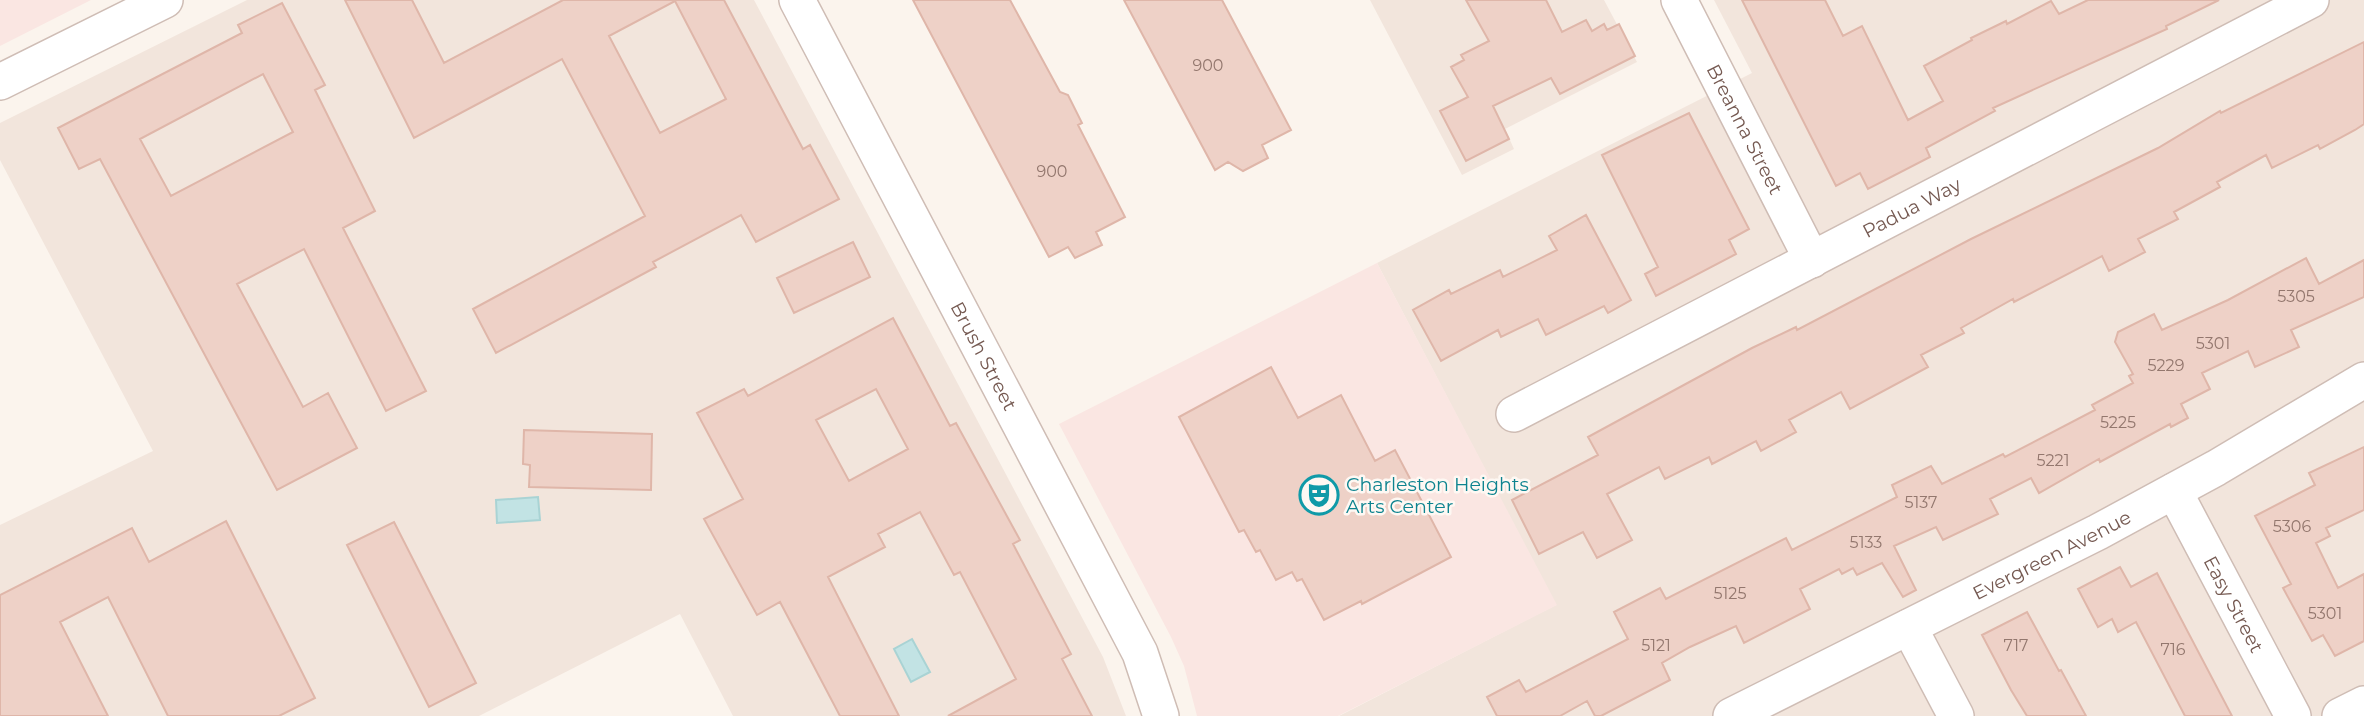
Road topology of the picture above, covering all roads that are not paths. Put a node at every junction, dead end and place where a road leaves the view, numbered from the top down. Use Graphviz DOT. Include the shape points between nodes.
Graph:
graph roads {
  1 [pos="165,0"];
  2 [pos="797,0"];
  3 [pos="1679,0"];
  4 [pos="2311,0"];
  5 [pos="0,82"];
  6 [pos="1812,260"];
  7 [pos="2364,380"];
  8 [pos="1514,414"];
  9 [pos="2174,491"];
  10 [pos="1909,627"];
  11 [pos="2364,704"];
  12 [pos="1161,716"];
  13 [pos="1731,716"];
  14 [pos="1956,716"];
  15 [pos="2293,716"];
  16 [pos="2340,716"];
  1 -- 5 [label="street"];
  2 -- 12 [label="street, Brush Street" via="1140,653"];
  3 -- 6 [label="street, Breanna Street"];
  4 -- 6 [label="street, Padua Way"];
  6 -- 8 [label="street, Padua Way"];
  7 -- 9 [label="street, Evergreen Avenue"];
  9 -- 10 [label="street, Evergreen Avenue"];
  9 -- 15 [label="street, Easy Street"];
  10 -- 13 [label="street, Evergreen Avenue"];
  10 -- 14 [label="street"];
  11 -- 16 [label="street"];
}
